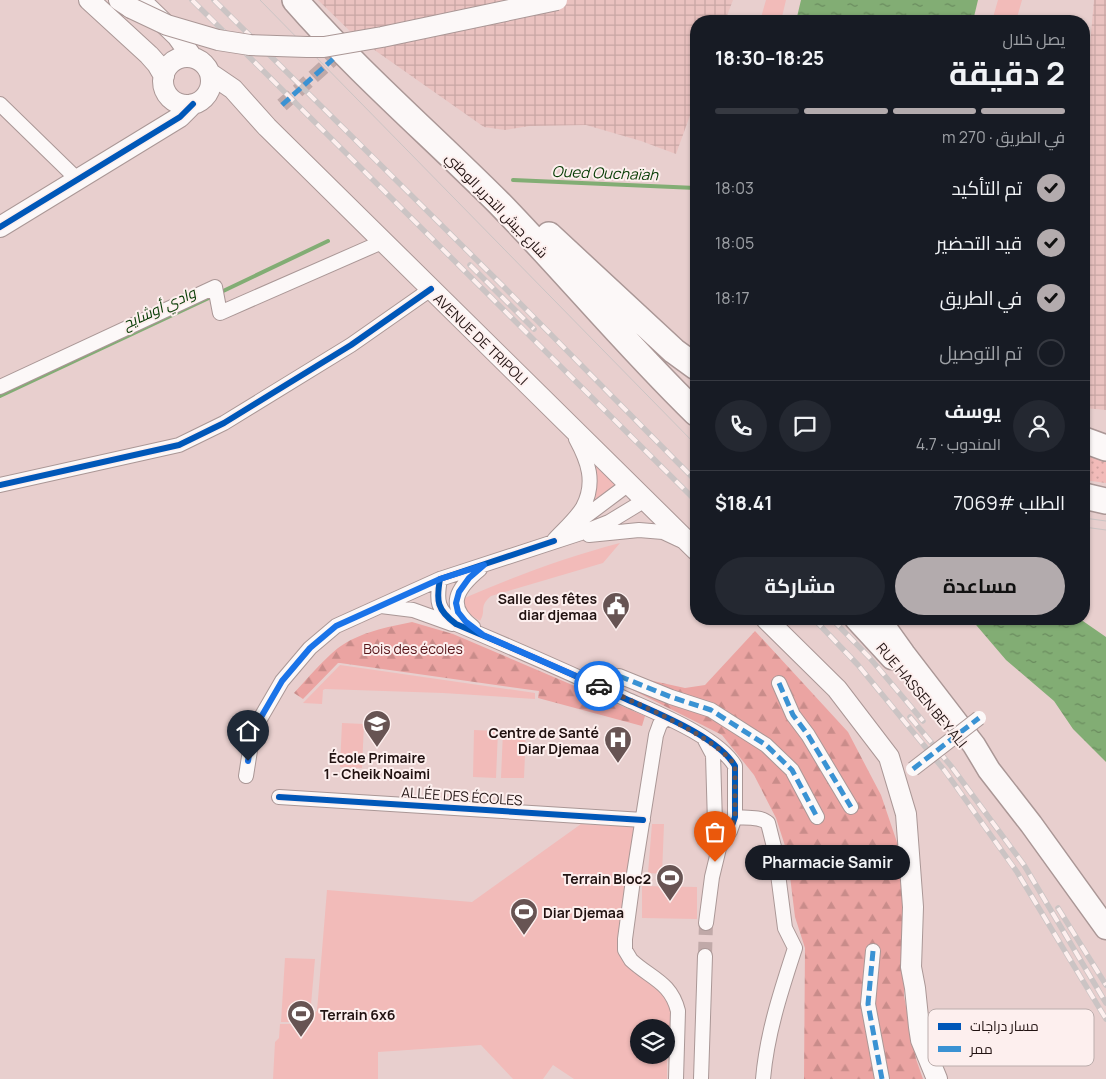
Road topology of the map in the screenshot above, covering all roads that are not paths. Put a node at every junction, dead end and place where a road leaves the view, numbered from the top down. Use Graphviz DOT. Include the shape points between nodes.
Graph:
graph roads {
  1 [pos="89,0"];
  2 [pos="295,0"];
  3 [pos="315,0"];
  4 [pos="557,0"];
  5 [pos="130,3"];
  6 [pos="192,57"];
  7 [pos="211,74"];
  8 [pos="164,76"];
  9 [pos="173,100"];
  10 [pos="198,102"];
  11 [pos="0,104"];
  12 [pos="172,122"];
  13 [pos="266,127"];
  14 [pos="78,180"];
  15 [pos="0,227"];
  16 [pos="382,242"];
  17 [pos="431,289"];
  18 [pos="690,363"];
  19 [pos="0,387"];
  20 [pos="690,407"];
  21 [pos="567,423"];
  22 [pos="1090,439"];
  23 [pos="1106,440"];
  24 [pos="1090,441"];
  25 [pos="1106,448"];
  26 [pos="628,483"];
  27 [pos="0,485"];
  28 [pos="1090,491"];
  29 [pos="1106,493"];
  30 [pos="1090,497"];
  31 [pos="644,498"];
  32 [pos="1106,501"];
  33 [pos="554,541"];
  34 [pos="690,544"];
  35 [pos="690,546"];
  36 [pos="484,565"];
  37 [pos="440,579"];
  38 [pos="380,606"];
  39 [pos="772,625"];
  40 [pos="861,625"];
  41 [pos="883,625"];
  42 [pos="483,635"];
  43 [pos="619,676"];
  44 [pos="779,683"];
  45 [pos="666,718"];
  46 [pos="979,718"];
  47 [pos="705,739"];
  48 [pos="913,769"];
  49 [pos="989,770"];
  50 [pos="246,776"];
  51 [pos="279,797"];
  52 [pos="851,807"];
  53 [pos="735,817"];
  54 [pos="817,817"];
  55 [pos="643,820"];
  56 [pos="718,848"];
  57 [pos="706,923"];
  58 [pos="1106,928"];
  59 [pos="873,952"];
  60 [pos="705,956"];
  61 [pos="928,1057"];
  62 [pos="932,1066"];
  63 [pos="676,1079"];
  64 [pos="701,1079"];
  65 [pos="763,1079"];
  66 [pos="882,1079"];
  67 [pos="937,1079"];
  1 -- 8 [label="main road" via="149,54"];
  2 -- 20 [label="highway, شارع جيش التحرير الوطني" via="499,204"];
  3 -- 18 [label="highway, شارع جيش التحرير الوطني" via="560,246"];
  4 -- 5 [label="main road, bridge" via="324,47 250,45 218,40 168,25"];
  5 -- 6 [label="main road" via="177,36"];
  6 -- 7 [label="main road" via="204,63"];
  6 -- 8 [label="main road" via="177,58"];
  7 -- 10 [label="main road" via="211,87"];
  7 -- 13 [label="main road, AVENUE DE TRIPOLI" via="233,89"];
  8 -- 9 [label="main road" via="165,90"];
  9 -- 10 [label="main road" via="186,105"];
  9 -- 12 [label="main road" via="175,113"];
  10 -- 12 [label="main road"];
  10 -- 13 [label="main road, AVENUE DE TRIPOLI" via="224,100 233,103"];
  11 -- 14 [label="street"];
  12 -- 14 [label="main road"];
  13 -- 16 [label="main road, AVENUE DE TRIPOLI"];
  14 -- 15 [label="main road"];
  16 -- 17 [label="main road, AVENUE DE TRIPOLI"];
  16 -- 19 [label="street" via="220,313 214,287"];
  17 -- 21 [label="main road, AVENUE DE TRIPOLI"];
  17 -- 27 [label="street" via="350,345 258,402 179,445"];
  21 -- 26 [label="main road, AVENUE DE TRIPOLI"];
  21 -- 33 [label="street" via="586,456 590,486 582,507"];
  22 -- 23 [label="highway"];
  24 -- 25 [label="highway"];
  26 -- 31 [label="main road, AVENUE DE TRIPOLI"];
  26 -- 33 [label="street"];
  28 -- 29 [label="highway"];
  30 -- 32 [label="highway"];
  31 -- 33 [label="street" via="609,522"];
  31 -- 34 [label="main road, AVENUE DE TRIPOLI"];
  33 -- 35 [label="street" via="639,530 663,532"];
  33 -- 36 [label="street"];
  36 -- 37 [label="street"];
  36 -- 42 [label="street" via="469,578 456,603 466,622"];
  37 -- 38 [label="street"];
  37 -- 42 [label="street" via="438,599 445,616"];
  38 -- 42 [label="street" via="413,610"];
  38 -- 50 [label="street" via="336,626 310,648 282,681 253,731"];
  39 -- 61 [label="main road" via="837,689 889,758 906,814 913,907 911,967 918,1027"];
  40 -- 49 [label="main road, RUE HASSEN BEY ALI" via="976,760"];
  41 -- 49 [label="main road, RUE HASSEN BEY ALI" via="978,750"];
  42 -- 45 [label="street"];
  43 -- 54 [label="street" via="711,710 766,745 792,770"];
  44 -- 52 [label="street" via="793,715"];
  45 -- 47 [label="street"];
  45 -- 55 [label="street" via="656,735"];
  46 -- 48 [label="street, bridge"];
  47 -- 53 [label="street" via="720,749 735,766"];
  47 -- 56 [label="street" via="713,755"];
  49 -- 58 [label="main road, RUE HASSEN BEY ALI"];
  51 -- 55 [label="street, ALLÉE DES ÉCOLES"];
  53 -- 56 [label="street"];
  53 -- 65 [label="street" via="768,823 786,928 794,948 776,1004"];
  55 -- 63 [label="street" via="625,944 631,960 666,986 677,1004"];
  56 -- 57 [label="street"];
  59 -- 66 [label="street" via="868,1004"];
  60 -- 64 [label="street"];
  62 -- 67 [label="main road"];
}
